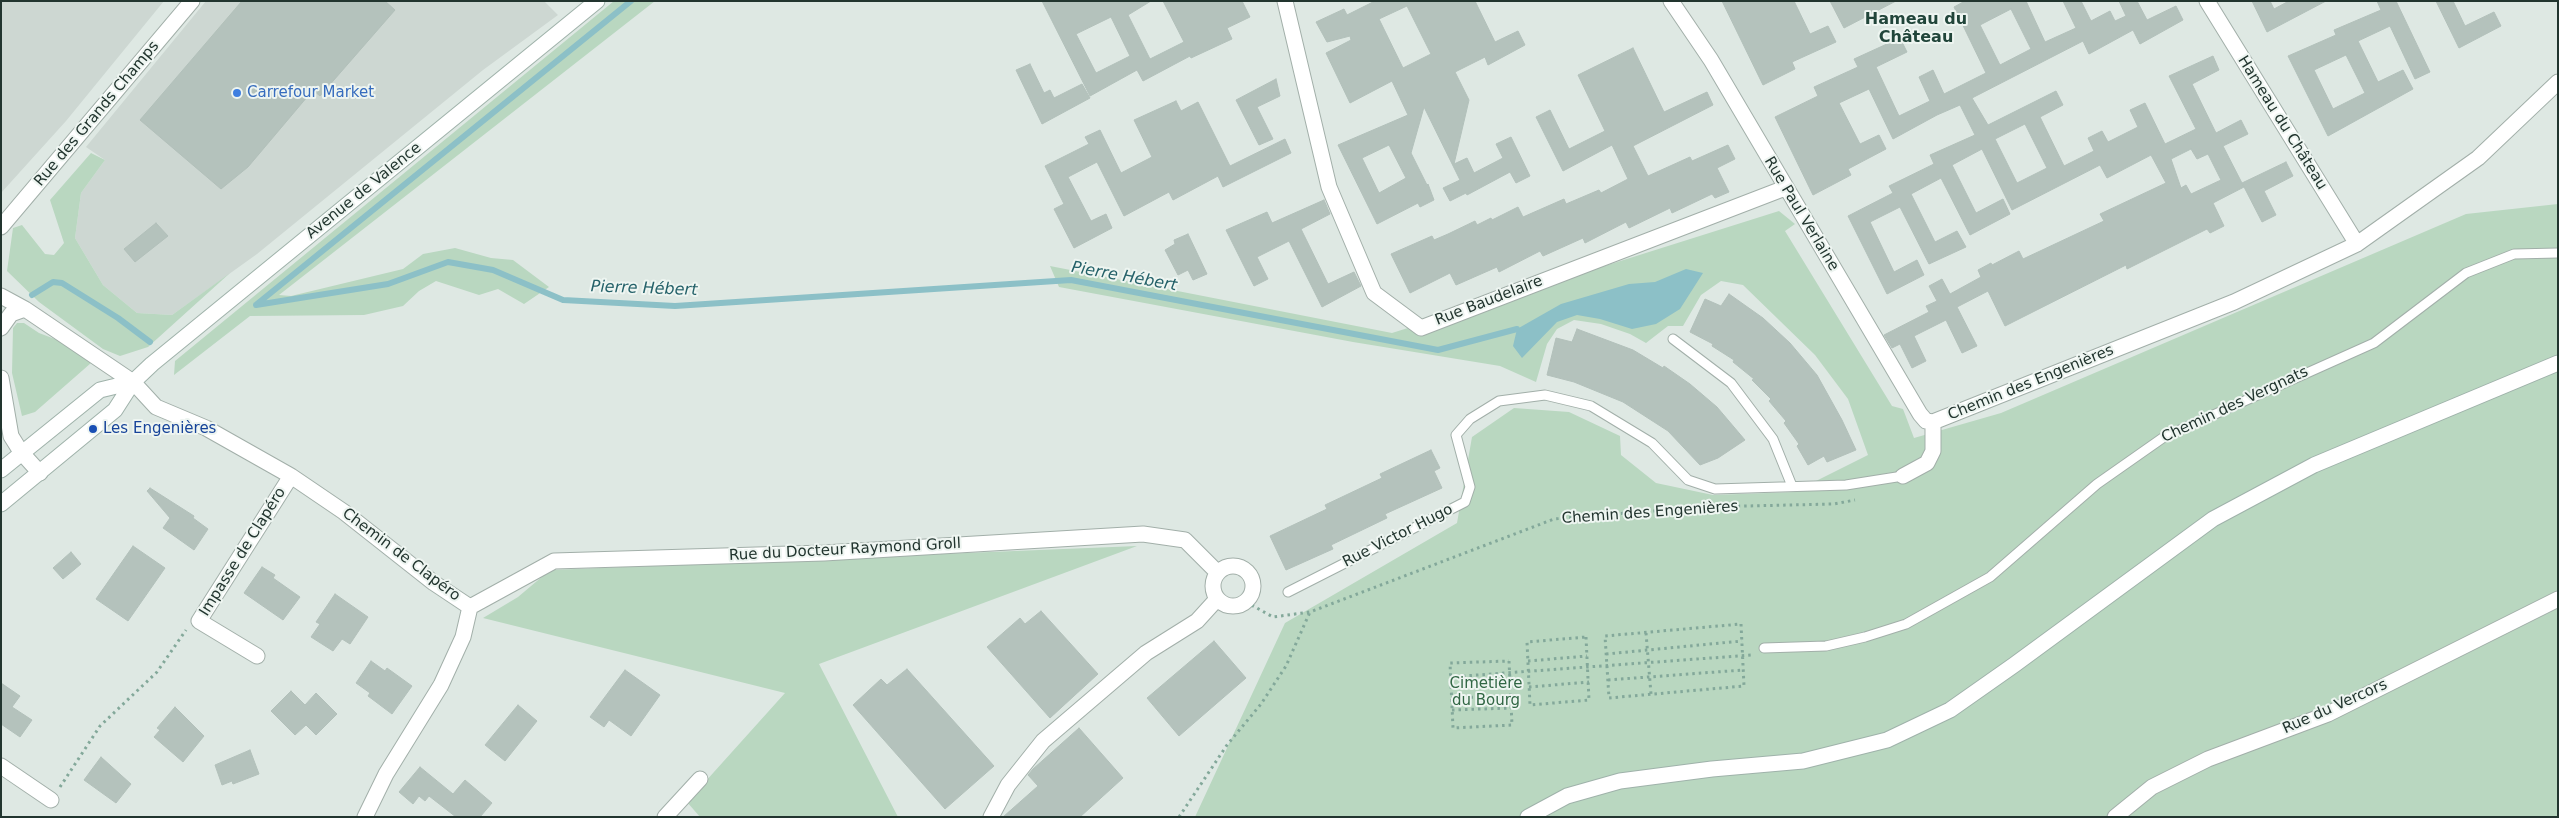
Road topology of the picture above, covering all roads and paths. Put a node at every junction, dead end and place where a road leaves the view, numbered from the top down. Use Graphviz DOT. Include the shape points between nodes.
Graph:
graph roads {
  1 [pos="192,1"];
  2 [pos="597,1"];
  3 [pos="1285,1"];
  4 [pos="1671,1"];
  5 [pos="2207,1"];
  6 [pos="2558,82"];
  7 [pos="1786,188"];
  8 [pos="1,227"];
  9 [pos="2357,244"];
  10 [pos="2558,253"];
  11 [pos="1,296"];
  12 [pos="25,309"];
  13 [pos="1,328"];
  14 [pos="1673,339"];
  15 [pos="2558,363"];
  16 [pos="1,378"];
  17 [pos="133,382"];
  18 [pos="1933,422"];
  19 [pos="5,425"];
  20 [pos="21,452"];
  21 [pos="1,470"];
  22 [pos="40,473"];
  23 [pos="291,476"];
  24 [pos="1903,476"];
  25 [pos="1792,486"];
  26 [pos="1860,499"];
  27 [pos="1,504"];
  28 [pos="1218,573"];
  29 [pos="1288,592"];
  30 [pos="1217,599"];
  31 [pos="2558,599"];
  32 [pos="1246,602"];
  33 [pos="470,607"];
  34 [pos="1310,612"];
  35 [pos="199,621"];
  36 [pos="1646,633"];
  37 [pos="1742,641"];
  38 [pos="1764,648"];
  39 [pos="1648,650"];
  40 [pos="1606,654"];
  41 [pos="257,656"];
  42 [pos="1587,656"];
  43 [pos="1742,656"];
  44 [pos="1528,662"];
  45 [pos="1649,663"];
  46 [pos="1607,667"];
  47 [pos="1588,668"];
  48 [pos="1743,670"];
  49 [pos="1509,674"];
  50 [pos="1528,674"];
  51 [pos="1650,677"];
  52 [pos="1450,678"];
  53 [pos="1608,680"];
  54 [pos="1588,682"];
  55 [pos="1529,687"];
  56 [pos="1651,694"];
  57 [pos="1510,696"];
  58 [pos="1451,698"];
  59 [pos="1511,708"];
  60 [pos="1452,710"];
  61 [pos="1,766"];
  62 [pos="700,779"];
  63 [pos="51,800"];
  64 [pos="365,817"];
  65 [pos="665,817"];
  66 [pos="991,817"];
  67 [pos="1179,817"];
  68 [pos="1528,817"];
  69 [pos="2115,817"];
  1 -- 8 [label="street, Rue des Grands Champs"];
  2 -- 17 [label="street, Avenue de Valence"];
  3 -- 7 [label="street, Rue Baudelaire" via="1329,187 1374,293 1421,328"];
  4 -- 7 [label="street, Rue Paul Verlaine" via="1711,60"];
  5 -- 9 [label="street, Hameau du Château"];
  6 -- 9 [label="street, Chemin des Engenières" via="2478,158"];
  7 -- 18 [label="street, Rue Paul Verlaine" via="1920,414 1926,421"];
  9 -- 18 [label="street, Chemin des Engenières" via="2234,302"];
  10 -- 38 [label="lane, Chemin des Vergnats" via="2514,254 2466,274 2374,343 2164,437 2097,484 1990,578 1906,624 1826,646"];
  11 -- 12 [label="street, Chemin de Clapéro"];
  12 -- 13 [label="street" via="12,314"];
  12 -- 17 [label="street, Chemin de Clapéro"];
  14 -- 25 [label="lane" via="1731,383 1773,439"];
  15 -- 68 [label="street" via="2314,465 2213,519 1950,710 1887,740 1803,761 1620,781 1567,796"];
  16 -- 19 [label="street"];
  17 -- 20 [label="street, Avenue de Valence" via="100,390"];
  17 -- 22 [label="street, Avenue de Valence" via="115,410"];
  17 -- 23 [label="street, Chemin de Clapéro" via="156,407 206,428"];
  18 -- 24 [label="street, Chemin des Engenières" via="1933,451 1927,463"];
  19 -- 20 [label="street"];
  20 -- 21 [label="street, Avenue de Valence"];
  20 -- 22 [label="street"];
  22 -- 27 [label="street, Avenue de Valence"];
  23 -- 33 [label="street, Chemin de Clapéro" via="344,512 434,584"];
  23 -- 35 [label="street, Impasse de Clapéro"];
  24 -- 25 [label="lane, Rue Victor Hugo" via="1846,485"];
  25 -- 29 [label="lane, Rue Victor Hugo" via="1715,490 1688,480 1652,443 1591,406 1544,395 1499,401 1470,419 1456,435 1470,487 1464,502"];
  26 -- 34 [label="path, Chemin des Engenières" via="1834,504 1701,507 1554,519"];
  28 -- 30 [label="street" via="1212,588"];
  28 -- 32 [label="street" via="1232,566 1247,572 1253,587"];
  28 -- 33 [label="street, Rue du Docteur Raymond Groll" via="1185,540 1142,534 824,553 554,561"];
  30 -- 32 [label="street" via="1232,607"];
  30 -- 66 [label="street" via="1197,621 1146,653 1043,741 1008,785"];
  31 -- 69 [label="street, Rue du Vercors" via="2328,714 2208,759 2152,788"];
  32 -- 34 [label="path, Chemin des Engenières" via="1273,617"];
  33 -- 64 [label="street, Chemin de Clapéro" via="462,637 441,685 386,774"];
  34 -- 67 [label="path" via="1286,666 1262,704 1227,744"];
  35 -- 41 [label="street, Impasse de Clapéro"];
  35 -- 63 [label="path" via="184,632 157,672 100,726"];
  36 -- 37 [label="path" via="1741,624"];
  36 -- 39 [label="path"];
  36 -- 40 [label="path" via="1605,636"];
  37 -- 39 [label="path"];
  37 -- 43 [label="path"];
  38 -- 43 [label="path" via="1764,654"];
  39 -- 40 [label="path"];
  39 -- 45 [label="path"];
  40 -- 46 [label="path"];
  42 -- 44 [label="path"];
  42 -- 44 [label="path" via="1586,637 1527,642"];
  42 -- 47 [label="path"];
  43 -- 45 [label="path"];
  43 -- 48 [label="path"];
  44 -- 50 [label="path"];
  45 -- 46 [label="path"];
  45 -- 51 [label="path"];
  46 -- 47 [label="path"];
  46 -- 53 [label="path"];
  47 -- 50 [label="path"];
  47 -- 54 [label="path"];
  48 -- 51 [label="path"];
  48 -- 56 [label="path" via="1744,686"];
  49 -- 50 [label="path"];
  49 -- 52 [label="path"];
  49 -- 52 [label="path" via="1509,661 1450,663"];
  49 -- 57 [label="path"];
  50 -- 55 [label="path"];
  51 -- 53 [label="path"];
  51 -- 56 [label="path"];
  52 -- 58 [label="path"];
  53 -- 56 [label="path" via="1609,698"];
  54 -- 55 [label="path"];
  54 -- 55 [label="path" via="1590,700 1530,705"];
  57 -- 58 [label="path"];
  57 -- 59 [label="path"];
  58 -- 60 [label="path"];
  59 -- 60 [label="path"];
  59 -- 60 [label="path" via="1512,725 1453,728"];
  61 -- 63 [label="street"];
  62 -- 65 [label="street"];
}
